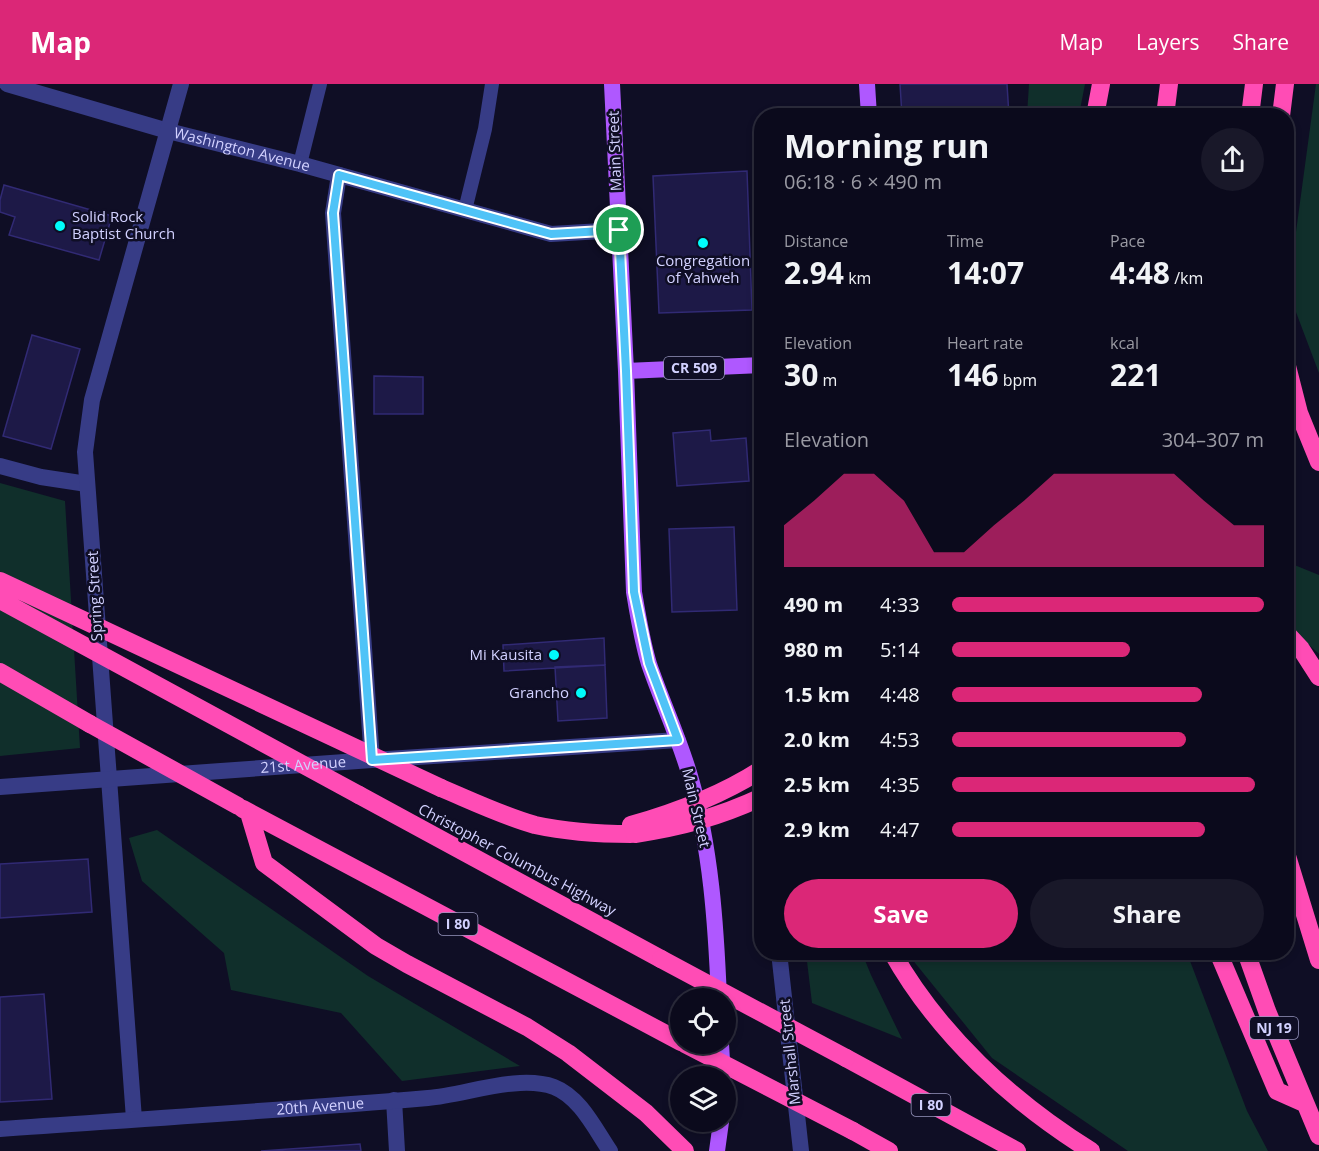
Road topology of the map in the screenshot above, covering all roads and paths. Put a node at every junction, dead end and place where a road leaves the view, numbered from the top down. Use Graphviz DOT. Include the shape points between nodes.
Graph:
graph roads {
  1 [pos="7,84"];
  2 [pos="181,84"];
  3 [pos="320,84"];
  4 [pos="492,84"];
  5 [pos="612,84"];
  6 [pos="867,84"];
  7 [pos="1101,84"];
  8 [pos="1169,84"];
  9 [pos="1254,84"];
  10 [pos="1286,84"];
  11 [pos="868,108"];
  12 [pos="1096,108"];
  13 [pos="1166,108"];
  14 [pos="1251,108"];
  15 [pos="1282,108"];
  16 [pos="168,131"];
  17 [pos="300,164"];
  18 [pos="339,175"];
  19 [pos="465,210"];
  20 [pos="619,230"];
  21 [pos="754,365"];
  22 [pos="626,371"];
  23 [pos="1294,393"];
  24 [pos="1319,462"];
  25 [pos="0,465"];
  26 [pos="87,484"];
  27 [pos="0,581"];
  28 [pos="0,600"];
  29 [pos="1294,642"];
  30 [pos="0,672"];
  31 [pos="1319,677"];
  32 [pos="678,740"];
  33 [pos="372,760"];
  34 [pos="754,770"];
  35 [pos="108,780"];
  36 [pos="0,787"];
  37 [pos="754,801"];
  38 [pos="243,809"];
  39 [pos="631,830"];
  40 [pos="1294,879"];
  41 [pos="780,960"];
  42 [pos="896,960"];
  43 [pos="1221,960"];
  44 [pos="1249,960"];
  45 [pos="1319,960"];
  46 [pos="719,988"];
  47 [pos="670,1036"];
  48 [pos="705,1054"];
  49 [pos="394,1100"];
  50 [pos="1304,1103"];
  51 [pos="134,1119"];
  52 [pos="0,1129"];
  53 [pos="720,1132"];
  54 [pos="1319,1136"];
  55 [pos="397,1151"];
  56 [pos="610,1151"];
  57 [pos="685,1151"];
  58 [pos="717,1151"];
  59 [pos="801,1151"];
  60 [pos="889,1151"];
  61 [pos="1017,1151"];
  62 [pos="1091,1151"];
  1 -- 16 [label="street, Washington Avenue"];
  2 -- 16 [label="street, Spring Street"];
  3 -- 17 [label="lane"];
  4 -- 19 [label="lane"];
  5 -- 20 [label="main road, Main Street"];
  6 -- 11 [label="main road"];
  7 -- 12 [label="highway"];
  8 -- 13 [label="highway"];
  9 -- 14 [label="highway"];
  10 -- 15 [label="highway"];
  16 -- 17 [label="street, Washington Avenue"];
  16 -- 26 [label="street, Spring Street" via="92,400 85,452"];
  17 -- 18 [label="street, Washington Avenue"];
  18 -- 19 [label="street, Washington Avenue"];
  18 -- 33 [label="street" via="333,213"];
  19 -- 20 [label="street, Washington Avenue" via="551,234"];
  20 -- 22 [label="main road, Main Street"];
  21 -- 22 [label="main road, CR 509"];
  22 -- 32 [label="main road, Main Street" via="634,592 649,663"];
  23 -- 24 [label="highway"];
  25 -- 26 [label="street"];
  26 -- 35 [label="street, Spring Street"];
  27 -- 39 [label="highway, bridge" via="504,814 565,831 599,834"];
  28 -- 61 [label="highway, Christopher Columbus Highway / I 80, bridge"];
  29 -- 31 [label="highway"];
  30 -- 38 [label="highway, I 80, bridge"];
  32 -- 33 [label="street, 21st Avenue"];
  32 -- 46 [label="main road, Main Street" via="704,838 716,921"];
  33 -- 35 [label="street, 21st Avenue"];
  34 -- 39 [label="highway, bridge" via="697,803"];
  35 -- 36 [label="street, 21st Avenue"];
  35 -- 51 [label="street, Spring Street"];
  37 -- 39 [label="highway, bridge" via="700,822"];
  38 -- 47 [label="highway, I 80"];
  38 -- 57 [label="highway" via="264,863 376,945 568,1053 646,1113"];
  40 -- 45 [label="highway"];
  41 -- 59 [label="street, Marshall Street"];
  42 -- 62 [label="highway" via="924,1003 962,1046 1034,1112"];
  43 -- 50 [label="highway" via="1277,1091"];
  44 -- 50 [label="highway, NJ 19"];
  48 -- 60 [label="highway, bridge"];
  49 -- 51 [label="street, 20th Avenue"];
  49 -- 55 [label="street"];
  49 -- 56 [label="street, 20th Avenue" via="431,1098 517,1082 555,1087 572,1098"];
  50 -- 54 [label="highway, NJ 19"];
  51 -- 52 [label="street, 20th Avenue"];
  53 -- 58 [label="main road"];
}
